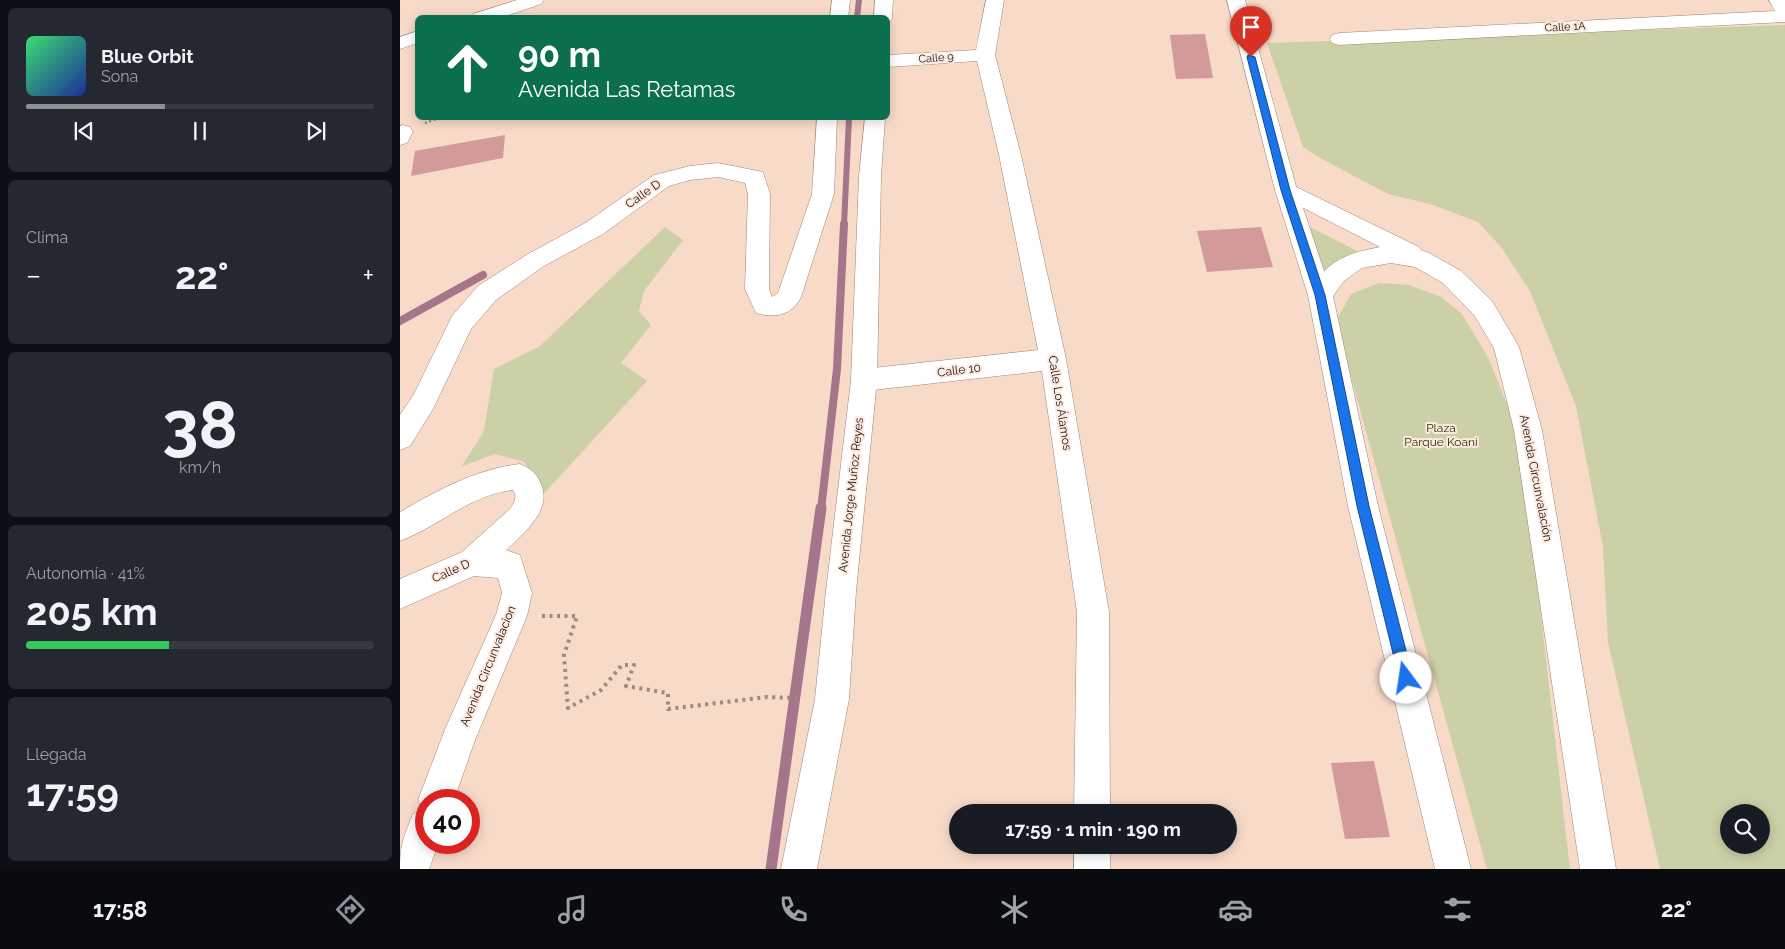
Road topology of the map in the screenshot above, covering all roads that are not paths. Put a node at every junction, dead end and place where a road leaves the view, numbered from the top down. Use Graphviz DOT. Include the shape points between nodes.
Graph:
graph roads {
  1 [pos="535,0"];
  2 [pos="841,0"];
  3 [pos="884,0"];
  4 [pos="995,0"];
  5 [pos="1236,0"];
  6 [pos="1781,4"];
  7 [pos="489,15"];
  8 [pos="839,15"];
  9 [pos="883,15"];
  10 [pos="415,38"];
  11 [pos="1339,39"];
  12 [pos="400,43"];
  13 [pos="986,55"];
  14 [pos="890,61"];
  15 [pos="827,120"];
  16 [pos="875,120"];
  17 [pos="1286,190"];
  18 [pos="1421,259"];
  19 [pos="1320,295"];
  20 [pos="1054,359"];
  21 [pos="864,380"];
  22 [pos="400,438"];
  23 [pos="400,527"];
  24 [pos="473,562"];
  25 [pos="400,594"];
  26 [pos="440,789"];
  27 [pos="1092,804"];
  28 [pos="416,854"];
  29 [pos="1092,854"];
  30 [pos="411,869"];
  31 [pos="799,869"];
  32 [pos="1092,869"];
  33 [pos="1453,869"];
  34 [pos="1598,869"];
  1 -- 7 [label="street"];
  2 -- 8 [label="street"];
  3 -- 9 [label="street"];
  4 -- 13 [label="street, Calle Los Álamos"];
  5 -- 17 [label="street"];
  6 -- 11 [label="street, Calle 1A" via="1785,16"];
  10 -- 12 [label="street"];
  13 -- 14 [label="street, Calle 9"];
  13 -- 20 [label="street, Calle Los Álamos"];
  15 -- 22 [label="street, Calle D" via="823,194 789,297 783,304 771,308 765,306 758,288 759,194 755,177 718,170 662,180 594,228 536,260 487,293 461,323 424,401"];
  16 -- 21 [label="street, Avenida Jorge Muñoz Reyes"];
  17 -- 18 [label="street"];
  17 -- 19 [label="street"];
  18 -- 19 [label="street, Avenida Circunvalación" via="1391,254 1355,261 1334,275"];
  18 -- 34 [label="street, Avenida Circunvalación" via="1452,277 1483,308 1506,347 1528,430"];
  19 -- 33 [label="street" via="1363,506"];
  20 -- 21 [label="street, Calle 10"];
  20 -- 27 [label="street, Calle Los Álamos" via="1093,612"];
  21 -- 31 [label="street, Avenida Jorge Muñoz Reyes" via="832,699"];
  23 -- 24 [label="street, Calle D" via="481,486 504,477 520,477 529,488 530,502 520,518"];
  24 -- 25 [label="street, Calle D"];
  24 -- 26 [label="street, Avenida Circunvalacion" via="509,564 517,593 511,616"];
  28 -- 30 [label="street"];
  29 -- 32 [label="street"];
}
